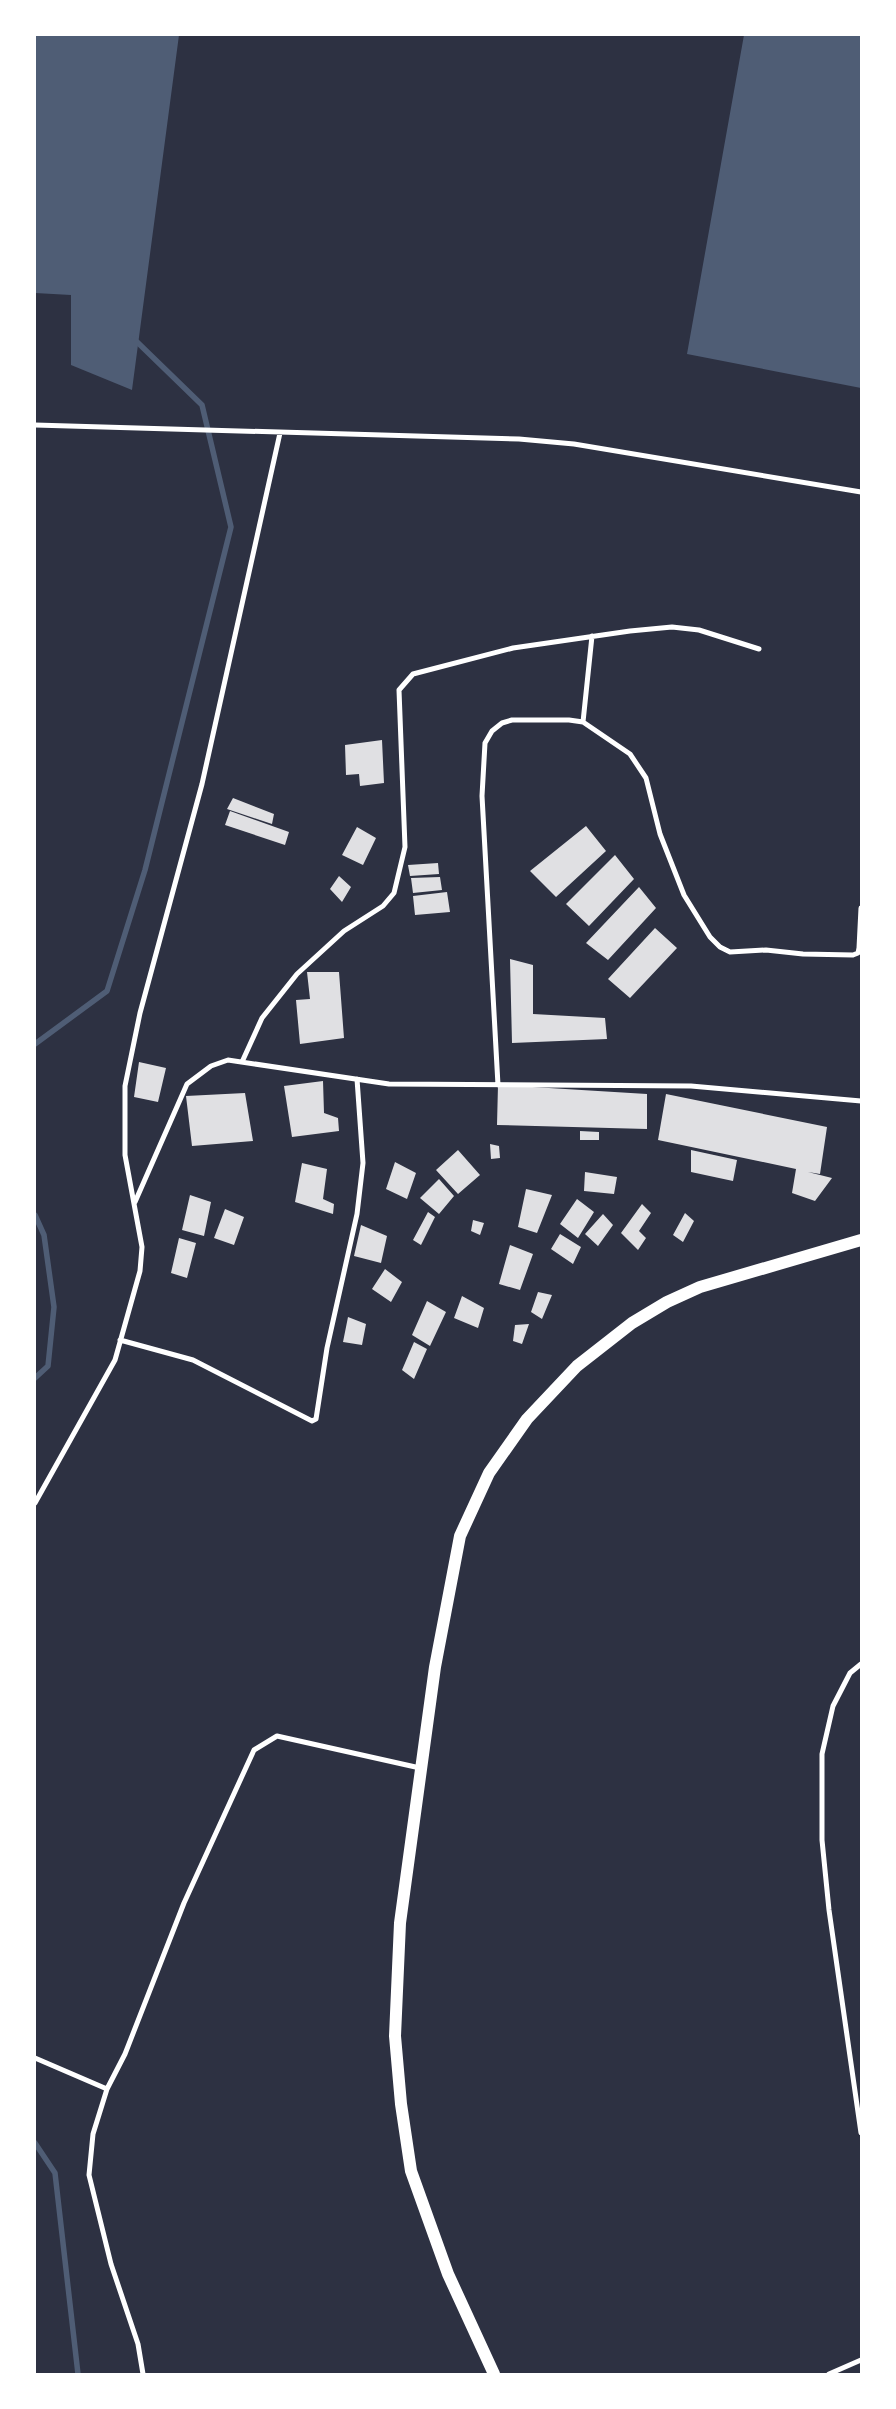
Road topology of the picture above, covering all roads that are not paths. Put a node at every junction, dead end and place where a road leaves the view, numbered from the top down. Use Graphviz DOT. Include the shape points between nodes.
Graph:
graph roads {
  1 [pos="35,425"];
  2 [pos="280,432"];
  3 [pos="861,492"];
  4 [pos="592,636"];
  5 [pos="759,649"];
  6 [pos="583,722"];
  7 [pos="861,908"];
  8 [pos="242,1062"];
  9 [pos="357,1079"];
  10 [pos="498,1085"];
  11 [pos="861,1101"];
  12 [pos="135,1203"];
  13 [pos="861,1240"];
  14 [pos="120,1340"];
  15 [pos="35,1503"];
  16 [pos="861,1664"];
  17 [pos="421,1768"];
  18 [pos="35,2058"];
  19 [pos="107,2089"];
  20 [pos="861,2133"];
  21 [pos="861,2360"];
  22 [pos="143,2374"];
  23 [pos="494,2374"];
  24 [pos="829,2374"];
  1 -- 2 [label="street"];
  2 -- 3 [label="street" via="574,444"];
  2 -- 12 [label="street" via="202,784 140,1013 125,1086 125,1155"];
  4 -- 5 [label="street" via="672,628 699,630"];
  4 -- 6 [label="street"];
  4 -- 8 [label="street" via="513,648 413,674 406,680 399,690 405,847 394,893 383,906 344,931 297,974 262,1018"];
  6 -- 7 [label="street" via="630,754 646,778 660,834 684,895 710,937 720,947 730,952 766,950 853,955 859,948"];
  6 -- 10 [label="street" via="512,720 492,731 485,742 482,796"];
  8 -- 9 [label="street"];
  8 -- 12 [label="street" via="228,1060 211,1066 187,1084"];
  9 -- 10 [label="street" via="389,1084"];
  9 -- 14 [label="street" via="362,1163 357,1214 326,1348 316,1419 312,1421 193,1360"];
  10 -- 11 [label="street" via="691,1086"];
  12 -- 14 [label="street" via="142,1248 140,1271"];
  13 -- 17 [label="main road" via="700,1287 667,1302 632,1323 577,1366 527,1419 490,1473 460,1536 435,1667"];
  14 -- 15 [label="street" via="115,1360"];
  16 -- 20 [label="street" via="850,1673 832,1706 822,1754 822,1840 827,1893"];
  17 -- 19 [label="street" via="277,1736 254,1750 184,1904 125,2054"];
  17 -- 23 [label="main road" via="400,1923 395,2036 401,2104 411,2171 448,2274"];
  18 -- 19 [label="street"];
  19 -- 22 [label="street" via="93,2134 89,2175 111,2264 138,2344"];
  21 -- 24 [label="street"];
}
